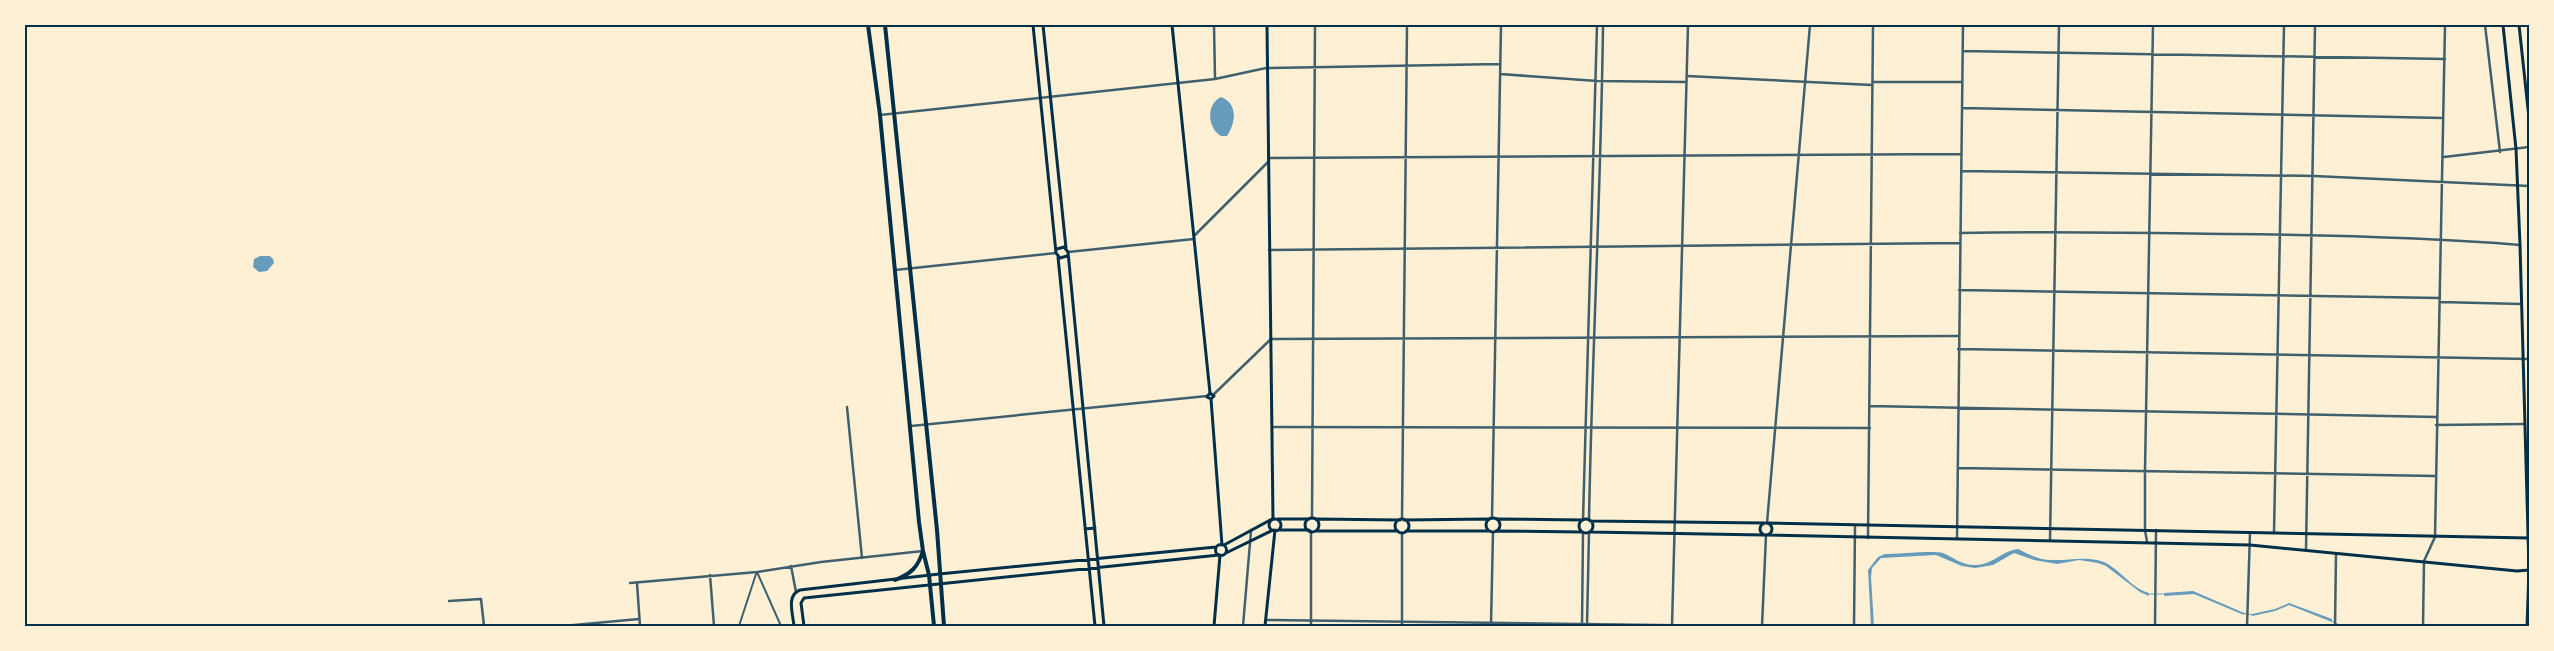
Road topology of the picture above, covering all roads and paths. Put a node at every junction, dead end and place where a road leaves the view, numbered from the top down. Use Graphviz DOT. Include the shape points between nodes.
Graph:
graph roads {
  1 [pos="868,25"];
  2 [pos="885,25"];
  3 [pos="1033,25"];
  4 [pos="1043,25"];
  5 [pos="1172,25"];
  6 [pos="1214,25"];
  7 [pos="1267,25"];
  8 [pos="1315,25"];
  9 [pos="1407,25"];
  10 [pos="1501,25"];
  11 [pos="1597,25"];
  12 [pos="1603,25"];
  13 [pos="1688,25"];
  14 [pos="1810,25"];
  15 [pos="1873,25"];
  16 [pos="1963,25"];
  17 [pos="2058,25"];
  18 [pos="2152,25"];
  19 [pos="2284,25"];
  20 [pos="2315,25"];
  21 [pos="2445,25"];
  22 [pos="2485,25"];
  23 [pos="2503,25"];
  24 [pos="2519,25"];
  25 [pos="1046,50"];
  26 [pos="1036,51"];
  27 [pos="1963,51"];
  28 [pos="2058,52"];
  29 [pos="2152,54"];
  30 [pos="2284,56"];
  31 [pos="2314,57"];
  32 [pos="2445,59"];
  33 [pos="1500,64"];
  34 [pos="1406,65"];
  35 [pos="1315,66"];
  36 [pos="1266,68"];
  37 [pos="1500,74"];
  38 [pos="1687,76"];
  39 [pos="1215,79"];
  40 [pos="1597,81"];
  41 [pos="1602,81"];
  42 [pos="1686,82"];
  43 [pos="1962,82"];
  44 [pos="1179,83"];
  45 [pos="1806,83"];
  46 [pos="1873,83"];
  47 [pos="1050,97"];
  48 [pos="1041,98"];
  49 [pos="1962,108"];
  50 [pos="2057,111"];
  51 [pos="1596,113"];
  52 [pos="1602,113"];
  53 [pos="2152,113"];
  54 [pos="895,114"];
  55 [pos="880,115"];
  56 [pos="2283,116"];
  57 [pos="2314,117"];
  58 [pos="2443,118"];
  59 [pos="2529,118"];
  60 [pos="2529,146"];
  61 [pos="2516,150"];
  62 [pos="2500,152"];
  63 [pos="1800,154"];
  64 [pos="1873,154"];
  65 [pos="1961,154"];
  66 [pos="1684,155"];
  67 [pos="1498,156"];
  68 [pos="1595,156"];
  69 [pos="1602,156"];
  70 [pos="1405,157"];
  71 [pos="2443,157"];
  72 [pos="1314,158"];
  73 [pos="1268,160"];
  74 [pos="1961,172"];
  75 [pos="2056,173"];
  76 [pos="2150,174"];
  77 [pos="2282,175"];
  78 [pos="2314,176"];
  79 [pos="2442,182"];
  80 [pos="2518,186"];
  81 [pos="2529,186"];
  82 [pos="1593,204"];
  83 [pos="1599,204"];
  84 [pos="1063,219"];
  85 [pos="1054,220"];
  86 [pos="2054,231"];
  87 [pos="1960,233"];
  88 [pos="2149,233"];
  89 [pos="2280,234"];
  90 [pos="2312,235"];
  91 [pos="1195,237"];
  92 [pos="2441,238"];
  93 [pos="1960,243"];
  94 [pos="1792,244"];
  95 [pos="1872,244"];
  96 [pos="2520,245"];
  97 [pos="1682,246"];
  98 [pos="1592,247"];
  99 [pos="1596,247"];
  100 [pos="1498,248"];
  101 [pos="1405,249"];
  102 [pos="1269,250"];
  103 [pos="1314,250"];
  104 [pos="1067,252"];
  105 [pos="1057,253"];
  106 [pos="895,270"];
  107 [pos="911,270"];
  108 [pos="1591,289"];
  109 [pos="1596,289"];
  110 [pos="1959,290"];
  111 [pos="2053,291"];
  112 [pos="2148,293"];
  113 [pos="2280,295"];
  114 [pos="2311,295"];
  115 [pos="2440,298"];
  116 [pos="2440,302"];
  117 [pos="2521,304"];
  118 [pos="1871,336"];
  119 [pos="1958,336"];
  120 [pos="1784,337"];
  121 [pos="1496,338"];
  122 [pos="1590,338"];
  123 [pos="1594,338"];
  124 [pos="1680,338"];
  125 [pos="1271,339"];
  126 [pos="1313,339"];
  127 [pos="1404,339"];
  128 [pos="1958,349"];
  129 [pos="2052,350"];
  130 [pos="2147,352"];
  131 [pos="2278,354"];
  132 [pos="2310,354"];
  133 [pos="2438,359"];
  134 [pos="2529,359"];
  135 [pos="2523,360"];
  136 [pos="1588,381"];
  137 [pos="1593,381"];
  138 [pos="1210,395"];
  139 [pos="1870,406"];
  140 [pos="847,408"];
  141 [pos="1083,408"];
  142 [pos="1958,408"];
  143 [pos="2052,409"];
  144 [pos="1073,410"];
  145 [pos="2146,410"];
  146 [pos="2277,414"];
  147 [pos="2308,414"];
  148 [pos="2436,417"];
  149 [pos="925,424"];
  150 [pos="2524,424"];
  151 [pos="2436,425"];
  152 [pos="910,426"];
  153 [pos="1273,427"];
  154 [pos="1312,428"];
  155 [pos="1403,428"];
  156 [pos="1495,428"];
  157 [pos="1586,428"];
  158 [pos="1590,428"];
  159 [pos="1678,428"];
  160 [pos="1774,428"];
  161 [pos="1870,428"];
  162 [pos="1088,458"];
  163 [pos="1078,459"];
  164 [pos="1958,468"];
  165 [pos="2052,468"];
  166 [pos="2145,470"];
  167 [pos="2275,472"];
  168 [pos="2307,473"];
  169 [pos="2436,476"];
  170 [pos="1584,482"];
  171 [pos="1589,482"];
  172 [pos="1491,518"];
  173 [pos="1273,519"];
  174 [pos="1313,519"];
  175 [pos="1497,519"];
  176 [pos="1402,520"];
  177 [pos="1583,520"];
  178 [pos="1590,521"];
  179 [pos="1675,521"];
  180 [pos="1766,523"];
  181 [pos="1855,526"];
  182 [pos="1868,526"];
  183 [pos="1957,526"];
  184 [pos="1095,528"];
  185 [pos="2050,528"];
  186 [pos="1085,529"];
  187 [pos="1251,529"];
  188 [pos="1275,530"];
  189 [pos="2145,530"];
  190 [pos="2156,530"];
  191 [pos="1312,531"];
  192 [pos="1493,531"];
  193 [pos="1402,532"];
  194 [pos="1582,532"];
  195 [pos="1590,532"];
  196 [pos="2250,532"];
  197 [pos="2274,533"];
  198 [pos="2306,534"];
  199 [pos="1674,535"];
  200 [pos="1766,535"];
  201 [pos="1855,537"];
  202 [pos="2435,537"];
  203 [pos="1868,538"];
  204 [pos="2528,538"];
  205 [pos="1957,539"];
  206 [pos="2050,540"];
  207 [pos="1250,542"];
  208 [pos="2148,542"];
  209 [pos="2154,542"];
  210 [pos="1223,545"];
  211 [pos="2250,545"];
  212 [pos="1216,547"];
  213 [pos="2306,550"];
  214 [pos="923,551"];
  215 [pos="2529,551"];
  216 [pos="1226,553"];
  217 [pos="2336,554"];
  218 [pos="1220,555"];
  219 [pos="1123,556"];
  220 [pos="862,558"];
  221 [pos="1098,559"];
  222 [pos="1088,560"];
  223 [pos="2424,562"];
  224 [pos="1124,565"];
  225 [pos="790,566"];
  226 [pos="1099,568"];
  227 [pos="987,569"];
  228 [pos="1089,569"];
  229 [pos="2529,570"];
  230 [pos="757,572"];
  231 [pos="939,574"];
  232 [pos="710,575"];
  233 [pos="929,575"];
  234 [pos="988,579"];
  235 [pos="896,580"];
  236 [pos="1583,582"];
  237 [pos="1588,582"];
  238 [pos="630,583"];
  239 [pos="637,583"];
  240 [pos="940,583"];
  241 [pos="930,584"];
  242 [pos="796,592"];
  243 [pos="449,601"];
  244 [pos="639,619"];
  245 [pos="1266,620"];
  246 [pos="1311,621"];
  247 [pos="1402,624"];
  248 [pos="1491,624"];
  249 [pos="484,626"];
  250 [pos="563,626"];
  251 [pos="640,626"];
  252 [pos="714,626"];
  253 [pos="739,626"];
  254 [pos="781,626"];
  255 [pos="794,626"];
  256 [pos="804,626"];
  257 [pos="934,626"];
  258 [pos="944,626"];
  259 [pos="1095,626"];
  260 [pos="1104,626"];
  261 [pos="1214,626"];
  262 [pos="1243,626"];
  263 [pos="1265,626"];
  264 [pos="1311,626"];
  265 [pos="1582,626"];
  266 [pos="1587,626"];
  267 [pos="1672,626"];
  268 [pos="1731,626"];
  269 [pos="1762,626"];
  270 [pos="1854,626"];
  271 [pos="2155,626"];
  272 [pos="2247,626"];
  273 [pos="2335,626"];
  274 [pos="2423,626"];
  275 [pos="2527,626"];
  1 -- 55 [label="main road"];
  2 -- 54 [label="main road"];
  3 -- 26 [label="main road"];
  4 -- 25 [label="main road"];
  5 -- 44 [label="main road"];
  6 -- 39 [label="street"];
  7 -- 36 [label="main road"];
  8 -- 35 [label="street"];
  9 -- 34 [label="street"];
  10 -- 33 [label="street"];
  11 -- 40 [label="street"];
  12 -- 41 [label="street"];
  13 -- 38 [label="street"];
  14 -- 45 [label="street"];
  15 -- 46 [label="street"];
  16 -- 27 [label="street"];
  17 -- 28 [label="street"];
  18 -- 29 [label="street"];
  19 -- 30 [label="street"];
  20 -- 31 [label="street"];
  21 -- 32 [label="street"];
  22 -- 62 [label="street"];
  23 -- 61 [label="main road"];
  24 -- 59 [label="main road"];
  25 -- 26 [label="main road"];
  25 -- 47 [label="main road"];
  26 -- 48 [label="main road"];
  27 -- 28 [label="street"];
  27 -- 43 [label="street"];
  28 -- 29 [label="street"];
  28 -- 50 [label="street"];
  29 -- 30 [label="street"];
  29 -- 53 [label="street"];
  30 -- 31 [label="street"];
  30 -- 56 [label="street"];
  31 -- 32 [label="street"];
  31 -- 57 [label="street"];
  32 -- 58 [label="street"];
  33 -- 34 [label="street"];
  33 -- 37 [label="street"];
  34 -- 35 [label="street"];
  34 -- 70 [label="street"];
  35 -- 36 [label="street"];
  35 -- 72 [label="street"];
  36 -- 39 [label="street"];
  36 -- 73 [label="main road"];
  37 -- 40 [label="street"];
  37 -- 67 [label="street"];
  38 -- 42 [label="street"];
  38 -- 45 [label="street"];
  39 -- 44 [label="street"];
  40 -- 41 [label="street"];
  40 -- 51 [label="street"];
  41 -- 42 [label="street"];
  41 -- 52 [label="street"];
  42 -- 66 [label="street"];
  43 -- 46 [label="street"];
  43 -- 49 [label="street"];
  44 -- 47 [label="street"];
  44 -- 91 [label="main road"];
  45 -- 46 [label="street"];
  45 -- 63 [label="street"];
  46 -- 64 [label="street"];
  47 -- 48 [label="street"];
  47 -- 84 [label="main road"];
  48 -- 54 [label="street"];
  48 -- 85 [label="main road"];
  49 -- 50 [label="street"];
  49 -- 65 [label="street"];
  50 -- 53 [label="street"];
  50 -- 75 [label="street"];
  51 -- 52 [label="street"];
  51 -- 68 [label="street"];
  52 -- 69 [label="street"];
  53 -- 56 [label="street"];
  53 -- 76 [label="street"];
  54 -- 55 [label="street"];
  54 -- 107 [label="main road"];
  55 -- 106 [label="main road"];
  56 -- 57 [label="street"];
  56 -- 77 [label="street"];
  57 -- 58 [label="street"];
  57 -- 78 [label="street"];
  58 -- 71 [label="street"];
  60 -- 61 [label="street"];
  61 -- 62 [label="street"];
  61 -- 80 [label="main road"];
  62 -- 71 [label="street"];
  63 -- 64 [label="street"];
  63 -- 66 [label="street"];
  63 -- 94 [label="street"];
  64 -- 65 [label="street"];
  64 -- 95 [label="street"];
  65 -- 74 [label="street"];
  66 -- 69 [label="street"];
  66 -- 97 [label="street"];
  67 -- 68 [label="street"];
  67 -- 70 [label="street"];
  67 -- 100 [label="street"];
  68 -- 69 [label="street"];
  68 -- 82 [label="street"];
  69 -- 83 [label="street"];
  70 -- 72 [label="street"];
  70 -- 101 [label="street"];
  71 -- 79 [label="street"];
  72 -- 73 [label="street"];
  72 -- 103 [label="street"];
  73 -- 91 [label="street"];
  73 -- 102 [label="main road"];
  74 -- 75 [label="street"];
  74 -- 87 [label="street"];
  75 -- 76 [label="street"];
  75 -- 86 [label="street"];
  76 -- 77 [label="street"];
  76 -- 88 [label="street"];
  77 -- 78 [label="street"];
  77 -- 89 [label="street"];
  78 -- 79 [label="street"];
  78 -- 90 [label="street"];
  79 -- 80 [label="street"];
  79 -- 92 [label="street"];
  80 -- 81 [label="street"];
  80 -- 96 [label="main road"];
  82 -- 83 [label="street"];
  82 -- 98 [label="street"];
  83 -- 99 [label="street"];
  84 -- 85 [label="main road"];
  84 -- 104 [label="main road"];
  85 -- 105 [label="main road"];
  86 -- 87 [label="street"];
  86 -- 88 [label="street"];
  86 -- 111 [label="street"];
  87 -- 93 [label="street"];
  88 -- 89 [label="street"];
  88 -- 112 [label="street"];
  89 -- 90 [label="street"];
  89 -- 113 [label="street"];
  90 -- 92 [label="street"];
  90 -- 114 [label="street"];
  91 -- 104 [label="street"];
  91 -- 138 [label="main road"];
  92 -- 96 [label="street"];
  92 -- 115 [label="street"];
  93 -- 95 [label="street"];
  93 -- 110 [label="street"];
  94 -- 95 [label="street"];
  94 -- 97 [label="street"];
  94 -- 120 [label="street"];
  95 -- 118 [label="street"];
  96 -- 117 [label="main road"];
  97 -- 99 [label="street"];
  97 -- 124 [label="street"];
  98 -- 99 [label="street"];
  98 -- 100 [label="street"];
  98 -- 108 [label="street"];
  99 -- 109 [label="street"];
  100 -- 101 [label="street"];
  100 -- 121 [label="street"];
  101 -- 103 [label="street"];
  101 -- 127 [label="street"];
  102 -- 103 [label="street"];
  102 -- 125 [label="main road"];
  103 -- 126 [label="street"];
  104 -- 105 [label="main road" via="1061,247"];
  104 -- 105 [label="main road" via="1063,258"];
  104 -- 141 [label="main road"];
  105 -- 107 [label="street"];
  105 -- 144 [label="main road"];
  106 -- 107 [label="street"];
  106 -- 152 [label="main road"];
  107 -- 149 [label="main road"];
  108 -- 109 [label="street"];
  108 -- 122 [label="street"];
  109 -- 123 [label="street"];
  110 -- 111 [label="street"];
  110 -- 119 [label="street"];
  111 -- 112 [label="street"];
  111 -- 129 [label="street"];
  112 -- 113 [label="street"];
  112 -- 130 [label="street"];
  113 -- 114 [label="street"];
  113 -- 131 [label="street"];
  114 -- 115 [label="street"];
  114 -- 132 [label="street"];
  115 -- 116 [label="street"];
  116 -- 117 [label="street"];
  116 -- 133 [label="street"];
  117 -- 135 [label="main road"];
  118 -- 119 [label="street"];
  118 -- 120 [label="street"];
  118 -- 139 [label="street"];
  119 -- 128 [label="street"];
  120 -- 124 [label="street"];
  120 -- 160 [label="street"];
  121 -- 122 [label="street"];
  121 -- 127 [label="street"];
  121 -- 156 [label="street"];
  122 -- 123 [label="street"];
  122 -- 136 [label="street"];
  123 -- 124 [label="street"];
  123 -- 137 [label="street"];
  124 -- 159 [label="street"];
  125 -- 126 [label="street"];
  125 -- 138 [label="street"];
  125 -- 153 [label="main road"];
  126 -- 127 [label="street"];
  126 -- 154 [label="street"];
  127 -- 155 [label="street"];
  128 -- 129 [label="street"];
  128 -- 142 [label="street"];
  129 -- 130 [label="street"];
  129 -- 143 [label="street"];
  130 -- 131 [label="street"];
  130 -- 145 [label="street"];
  131 -- 132 [label="street"];
  131 -- 146 [label="street"];
  132 -- 133 [label="street"];
  132 -- 147 [label="street"];
  133 -- 135 [label="street"];
  133 -- 148 [label="street"];
  134 -- 135 [label="street"];
  135 -- 150 [label="main road"];
  136 -- 137 [label="street"];
  136 -- 157 [label="street"];
  137 -- 158 [label="street"];
  138 -- 141 [label="street"];
  138 -- 210 [label="main road"];
  139 -- 142 [label="street"];
  139 -- 161 [label="street"];
  140 -- 220 [label="street"];
  141 -- 144 [label="street"];
  141 -- 162 [label="main road"];
  142 -- 143 [label="street"];
  142 -- 164 [label="street"];
  143 -- 145 [label="street"];
  143 -- 165 [label="street"];
  144 -- 149 [label="street"];
  144 -- 163 [label="main road"];
  145 -- 146 [label="street"];
  145 -- 166 [label="street"];
  146 -- 147 [label="street"];
  146 -- 167 [label="street"];
  147 -- 148 [label="street"];
  147 -- 168 [label="street"];
  148 -- 151 [label="street"];
  149 -- 152 [label="street"];
  149 -- 231 [label="main road"];
  150 -- 151 [label="street"];
  150 -- 204 [label="main road"];
  151 -- 169 [label="street"];
  152 -- 214 [label="main road"];
  153 -- 154 [label="street"];
  153 -- 173 [label="main road"];
  154 -- 155 [label="street"];
  154 -- 174 [label="street"];
  155 -- 156 [label="street"];
  155 -- 176 [label="street"];
  156 -- 157 [label="street"];
  156 -- 172 [label="street"];
  157 -- 158 [label="street"];
  157 -- 170 [label="street"];
  158 -- 159 [label="street"];
  158 -- 171 [label="street"];
  159 -- 160 [label="street"];
  159 -- 179 [label="street"];
  160 -- 161 [label="street"];
  160 -- 180 [label="street"];
  161 -- 182 [label="street"];
  162 -- 163 [label="main road"];
  162 -- 184 [label="main road"];
  163 -- 186 [label="main road"];
  164 -- 165 [label="street"];
  164 -- 183 [label="street"];
  165 -- 166 [label="street"];
  165 -- 185 [label="street"];
  166 -- 167 [label="street"];
  166 -- 189 [label="street"];
  167 -- 168 [label="street"];
  167 -- 197 [label="street"];
  168 -- 169 [label="street"];
  168 -- 198 [label="street"];
  169 -- 202 [label="street"];
  170 -- 171 [label="street"];
  170 -- 177 [label="street"];
  171 -- 178 [label="street"];
  172 -- 175 [label="main road"];
  172 -- 176 [label="main road"];
  172 -- 192 [label="main road" via="1486,524"];
  173 -- 174 [label="main road"];
  173 -- 187 [label="main road"];
  173 -- 188 [label="main road" via="1269,524"];
  173 -- 188 [label="main road" via="1280,523"];
  174 -- 176 [label="main road"];
  174 -- 191 [label="main road" via="1306,525"];
  174 -- 191 [label="main road" via="1319,524"];
  175 -- 177 [label="main road"];
  175 -- 192 [label="main road" via="1500,526"];
  176 -- 193 [label="main road" via="1408,526"];
  176 -- 193 [label="main road" via="1396,524"];
  177 -- 178 [label="main road"];
  177 -- 194 [label="main road" via="1579,526"];
  178 -- 179 [label="main road"];
  178 -- 195 [label="main road" via="1593,527"];
  179 -- 180 [label="main road"];
  179 -- 199 [label="street"];
  180 -- 181 [label="main road"];
  180 -- 200 [label="main road" via="1772,529"];
  180 -- 200 [label="main road" via="1760,529"];
  181 -- 182 [label="main road"];
  181 -- 201 [label="street"];
  182 -- 183 [label="main road"];
  182 -- 203 [label="street"];
  183 -- 185 [label="main road"];
  183 -- 205 [label="street"];
  184 -- 186 [label="main road"];
  184 -- 221 [label="main road"];
  185 -- 189 [label="main road"];
  185 -- 206 [label="street"];
  186 -- 222 [label="main road"];
  187 -- 207 [label="street"];
  187 -- 210 [label="main road"];
  188 -- 191 [label="main road"];
  188 -- 207 [label="main road"];
  188 -- 245 [label="main road"];
  189 -- 190 [label="main road"];
  189 -- 208 [label="street"];
  190 -- 196 [label="main road"];
  190 -- 209 [label="street"];
  191 -- 193 [label="main road"];
  191 -- 246 [label="street"];
  192 -- 193 [label="main road"];
  192 -- 194 [label="main road"];
  192 -- 248 [label="street"];
  193 -- 247 [label="street"];
  194 -- 195 [label="main road"];
  194 -- 236 [label="street"];
  195 -- 199 [label="main road"];
  195 -- 237 [label="street"];
  196 -- 197 [label="main road"];
  196 -- 211 [label="street"];
  197 -- 198 [label="main road"];
  198 -- 202 [label="main road"];
  198 -- 213 [label="street"];
  199 -- 200 [label="main road"];
  199 -- 267 [label="street"];
  200 -- 201 [label="main road"];
  200 -- 269 [label="street"];
  201 -- 203 [label="main road"];
  201 -- 270 [label="street"];
  202 -- 204 [label="main road"];
  202 -- 223 [label="street"];
  203 -- 205 [label="main road"];
  204 -- 215 [label="main road"];
  205 -- 206 [label="main road"];
  206 -- 208 [label="main road"];
  207 -- 216 [label="main road"];
  207 -- 262 [label="street"];
  208 -- 209 [label="main road"];
  209 -- 211 [label="main road"];
  209 -- 271 [label="street"];
  210 -- 212 [label="main road"];
  210 -- 216 [label="main road"];
  211 -- 213 [label="main road"];
  211 -- 272 [label="street"];
  212 -- 218 [label="main road"];
  212 -- 219 [label="main road"];
  213 -- 217 [label="main road"];
  214 -- 220 [label="street"];
  214 -- 233 [label="main road"];
  214 -- 235 [label="main road" via="911,572"];
  215 -- 229 [label="main road"];
  216 -- 218 [label="main road"];
  217 -- 223 [label="main road"];
  217 -- 273 [label="street"];
  218 -- 224 [label="main road"];
  218 -- 261 [label="main road"];
  219 -- 221 [label="main road"];
  219 -- 224 [label="main road"];
  220 -- 225 [label="street"];
  221 -- 222 [label="main road"];
  221 -- 226 [label="main road"];
  222 -- 227 [label="main road"];
  222 -- 228 [label="main road"];
  223 -- 229 [label="main road"];
  223 -- 274 [label="street"];
  224 -- 226 [label="main road"];
  225 -- 230 [label="street"];
  225 -- 242 [label="street"];
  226 -- 228 [label="main road"];
  226 -- 260 [label="main road"];
  227 -- 231 [label="main road"];
  227 -- 234 [label="main road"];
  228 -- 234 [label="main road"];
  228 -- 259 [label="main road"];
  229 -- 275 [label="main road"];
  230 -- 232 [label="street"];
  230 -- 253 [label="street"];
  230 -- 254 [label="street"];
  231 -- 233 [label="main road"];
  231 -- 240 [label="main road"];
  232 -- 239 [label="street"];
  232 -- 252 [label="street"];
  233 -- 235 [label="main road"];
  233 -- 241 [label="main road"];
  234 -- 240 [label="main road"];
  235 -- 242 [label="main road"];
  236 -- 237 [label="street"];
  236 -- 265 [label="street"];
  237 -- 266 [label="street"];
  238 -- 239 [label="street"];
  239 -- 244 [label="street"];
  240 -- 241 [label="main road"];
  240 -- 258 [label="main road"];
  241 -- 256 [label="main road" via="804,598 801,603"];
  241 -- 257 [label="main road"];
  242 -- 255 [label="main road" via="791,599"];
  243 -- 249 [label="street" via="481,599"];
  244 -- 250 [label="street"];
  244 -- 251 [label="street"];
  245 -- 246 [label="street"];
  245 -- 263 [label="main road"];
  246 -- 247 [label="street"];
  246 -- 264 [label="street"];
  247 -- 248 [label="street"];
  248 -- 265 [label="street"];
  265 -- 266 [label="street"];
  266 -- 267 [label="street"];
  267 -- 268 [label="street"];
}
